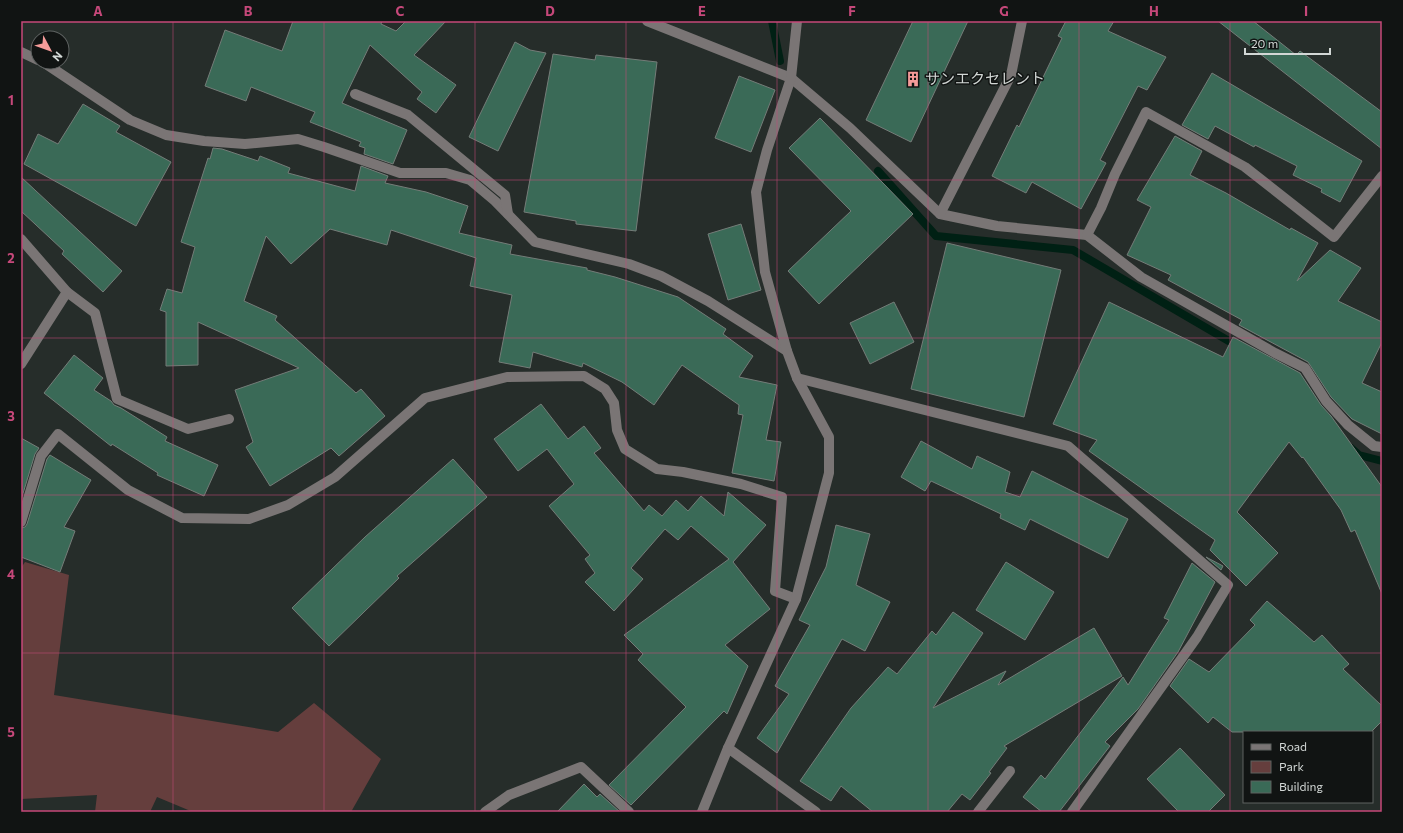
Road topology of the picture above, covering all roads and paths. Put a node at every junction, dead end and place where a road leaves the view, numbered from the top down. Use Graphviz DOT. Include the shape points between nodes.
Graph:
graph roads {
  1 [pos="647,21"];
  2 [pos="797,21"];
  3 [pos="1022,21"];
  4 [pos="55,70"];
  5 [pos="791,78"];
  6 [pos="355,94"];
  7 [pos="1382,176"];
  8 [pos="508,214"];
  9 [pos="940,214"];
  10 [pos="1087,235"];
  11 [pos="21,239"];
  12 [pos="67,292"];
  13 [pos="787,351"];
  14 [pos="21,364"];
  15 [pos="797,378"];
  16 [pos="229,419"];
  17 [pos="1382,447"];
  18 [pos="21,522"];
  19 [pos="796,599"];
  20 [pos="728,748"];
  21 [pos="1010,771"];
  22 [pos="485,812"];
  23 [pos="629,812"];
  24 [pos="702,812"];
  25 [pos="816,812"];
  26 [pos="978,812"];
  27 [pos="1072,812"];
  1 -- 5 [label="street"];
  2 -- 5 [label="street"];
  3 -- 9 [label="street" via="1011,75"];
  4 -- 8 [label="street" via="130,120 166,135 245,144 298,139 400,173 446,173 470,180"];
  5 -- 9 [label="street" via="850,128"];
  5 -- 13 [label="street" via="756,192 765,272"];
  6 -- 8 [label="street" via="408,115 505,195"];
  7 -- 10 [label="street" via="1334,237 1245,167 1146,112"];
  8 -- 13 [label="street" via="535,242 629,264 661,276 708,300"];
  9 -- 10 [label="street" via="997,226"];
  10 -- 17 [label="street" via="1141,277 1305,368 1326,401 1348,425 1374,446"];
  11 -- 12 [label="street"];
  12 -- 14 [label="street"];
  12 -- 16 [label="street" via="95,313 116,398 188,429"];
  13 -- 15 [label="street"];
  15 -- 19 [label="street" via="829,437 829,473"];
  15 -- 27 [label="street" via="1068,446 1228,585 1196,637"];
  18 -- 19 [label="street" via="41,456 58,434 128,490 182,518 249,519 288,505 335,477 425,398 507,377 584,376 605,389 614,403 617,430 625,449 657,469 741,484 782,497 775,591"];
  19 -- 20 [label="street"];
  20 -- 24 [label="street"];
  20 -- 25 [label="street"];
  21 -- 26 [label="street"];
  22 -- 23 [label="street" via="509,795 581,767"];
}
